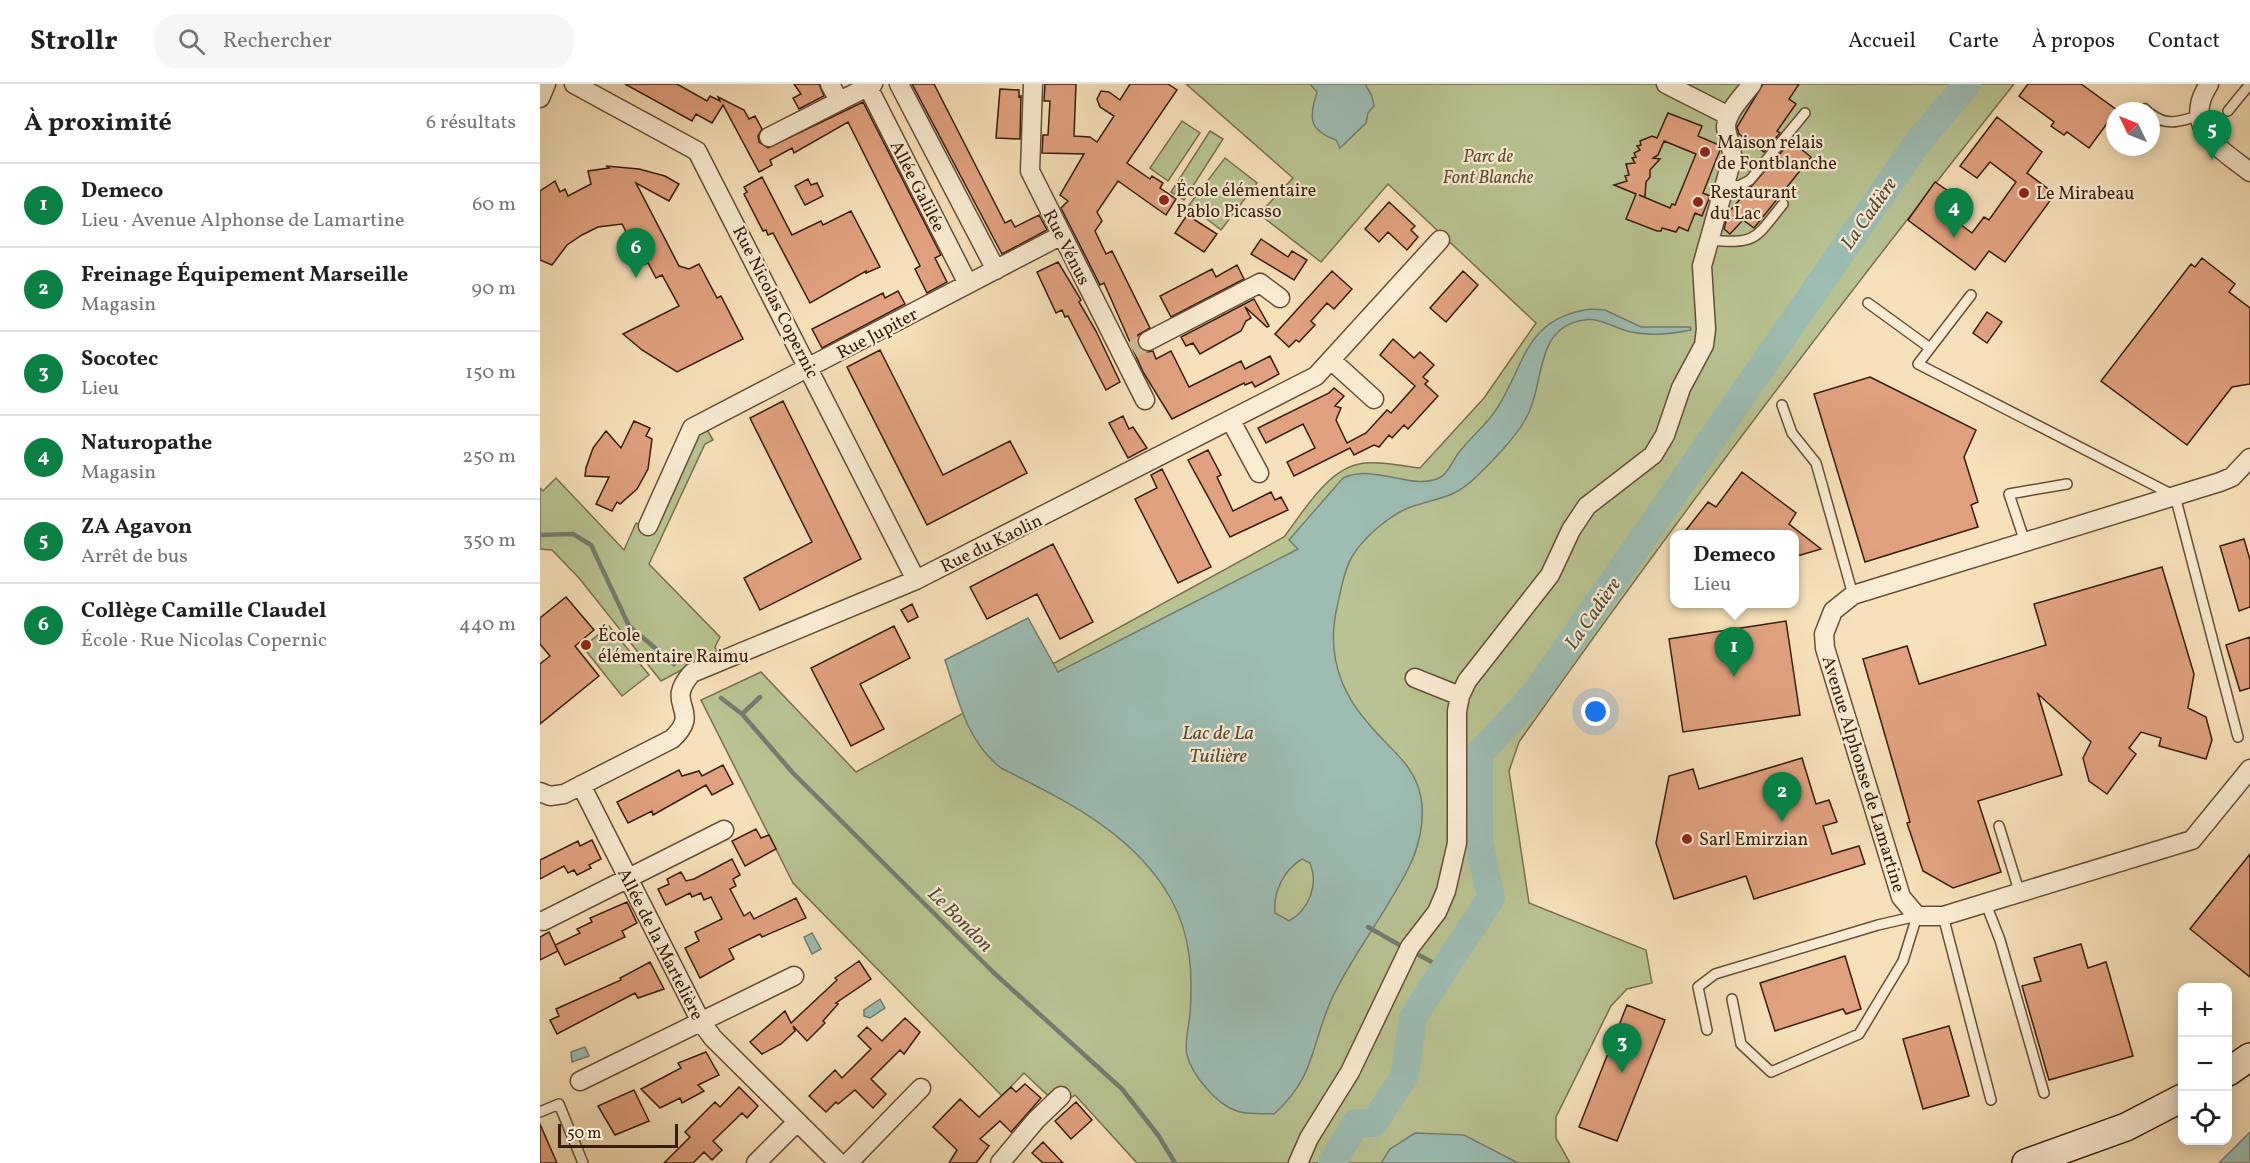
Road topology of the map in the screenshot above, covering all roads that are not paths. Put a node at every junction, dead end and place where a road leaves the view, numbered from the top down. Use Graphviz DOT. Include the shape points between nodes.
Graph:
graph roads {
  1 [pos="546,84"];
  2 [pos="574,84"];
  3 [pos="830,84"];
  4 [pos="899,84"];
  5 [pos="1033,84"];
  6 [pos="1666,84"];
  7 [pos="1752,84"];
  8 [pos="2209,84"];
  9 [pos="2250,84"];
  10 [pos="871,85"];
  11 [pos="540,98"];
  12 [pos="839,101"];
  13 [pos="2228,111"];
  14 [pos="1805,114"];
  15 [pos="1729,116"];
  16 [pos="2198,116"];
  17 [pos="2160,121"];
  18 [pos="769,137"];
  19 [pos="2250,172"];
  20 [pos="1725,184"];
  21 [pos="1783,204"];
  22 [pos="1060,236"];
  23 [pos="1440,240"];
  24 [pos="1709,240"];
  25 [pos="996,270"];
  26 [pos="968,284"];
  27 [pos="1971,295"];
  28 [pos="1280,298"];
  29 [pos="1868,303"];
  30 [pos="1930,348"];
  31 [pos="1134,349"];
  32 [pos="1331,360"];
  33 [pos="809,368"];
  34 [pos="1374,399"];
  35 [pos="1145,400"];
  36 [pos="1782,405"];
  37 [pos="1231,421"];
  38 [pos="2246,470"];
  39 [pos="1258,473"];
  40 [pos="2067,483"];
  41 [pos="2175,496"];
  42 [pos="648,526"];
  43 [pos="2025,542"];
  44 [pos="916,580"];
  45 [pos="1853,595"];
  46 [pos="1415,678"];
  47 [pos="1460,696"];
  48 [pos="2238,737"];
  49 [pos="2250,769"];
  50 [pos="581,785"];
  51 [pos="540,792"];
  52 [pos="1999,826"];
  53 [pos="724,830"];
  54 [pos="627,878"];
  55 [pos="2020,894"];
  56 [pos="1986,904"];
  57 [pos="1917,916"];
  58 [pos="1943,916"];
  59 [pos="543,921"];
  60 [pos="794,976"];
  61 [pos="1732,999"];
  62 [pos="701,1022"];
  63 [pos="1707,1030"];
  64 [pos="2250,1057"];
  65 [pos="2232,1069"];
  66 [pos="580,1081"];
  67 [pos="921,1088"];
  68 [pos="2044,1092"];
  69 [pos="1061,1096"];
  70 [pos="1991,1100"];
  71 [pos="2178,1100"];
  72 [pos="540,1112"];
  73 [pos="797,1122"];
  74 [pos="583,1163"];
  75 [pos="756,1163"];
  76 [pos="839,1163"];
  77 [pos="848,1163"];
  78 [pos="1000,1163"];
  79 [pos="1298,1163"];
  80 [pos="2026,1163"];
  1 -- 11 [label="street"];
  2 -- 33 [label="street, Rue Nicolas Copernic" via="697,151"];
  3 -- 12 [label="street"];
  4 -- 25 [label="street, Allée Galilée"];
  5 -- 22 [label="street, Rue Vénus" via="1030,171"];
  6 -- 15 [label="street"];
  7 -- 15 [label="street"];
  8 -- 16 [label="street" via="2200,98"];
  9 -- 13 [label="lane"];
  10 -- 12 [label="street"];
  10 -- 26 [label="street, Allée Galilée"];
  12 -- 18 [label="street"];
  14 -- 20 [label="lane" via="1750,180 1739,186"];
  15 -- 20 [label="street" via="1726,127 1733,147"];
  16 -- 17 [label="lane" via="2172,124"];
  16 -- 19 [label="street" via="2205,133"];
  20 -- 24 [label="street"];
  21 -- 24 [label="lane" via="1750,240"];
  22 -- 25 [label="street, Rue Jupiter"];
  22 -- 31 [label="street, Rue Vénus"];
  23 -- 32 [label="street, Rue du Kaolin"];
  24 -- 47 [label="street" via="1702,266 1704,345 1682,388 1665,435 1653,455 1587,506 1570,530 1550,575 1467,681"];
  25 -- 26 [label="street, Rue Jupiter"];
  26 -- 33 [label="street, Rue Jupiter"];
  27 -- 30 [label="lane"];
  28 -- 31 [label="street" via="1260,283"];
  29 -- 30 [label="lane"];
  30 -- 41 [label="lane" via="1918,364"];
  31 -- 35 [label="street, Rue Vénus"];
  32 -- 34 [label="street"];
  32 -- 37 [label="street, Rue du Kaolin" via="1316,376"];
  33 -- 42 [label="street, Rue Jupiter" via="692,428"];
  33 -- 44 [label="street, Rue Nicolas Copernic"];
  36 -- 45 [label="lane" via="1792,434 1816,463"];
  37 -- 39 [label="street"];
  37 -- 44 [label="street, Rue du Kaolin"];
  38 -- 41 [label="street, Avenue Alphonse de Lamartine"];
  40 -- 43 [label="lane" via="2009,494"];
  41 -- 43 [label="street, Avenue Alphonse de Lamartine"];
  41 -- 48 [label="lane"];
  43 -- 45 [label="street, Avenue Alphonse de Lamartine"];
  44 -- 50 [label="street, Rue du Kaolin" via="687,679 679,693 687,718 683,729 672,739"];
  45 -- 57 [label="street, Avenue Alphonse de Lamartine" via="1833,611 1824,634 1825,648 1901,897"];
  46 -- 47 [label="street"];
  47 -- 79 [label="street" via="1456,735 1457,843 1446,891 1437,912 1410,947 1355,1062"];
  49 -- 55 [label="street" via="2192,840"];
  50 -- 51 [label="street, Rue du Kaolin" via="560,795"];
  50 -- 54 [label="street, Allée de la Martelière"];
  52 -- 55 [label="lane"];
  53 -- 54 [label="street"];
  54 -- 59 [label="street"];
  54 -- 62 [label="street, Allée de la Martelière"];
  55 -- 56 [label="street"];
  56 -- 58 [label="street"];
  56 -- 68 [label="lane"];
  57 -- 58 [label="street"];
  57 -- 61 [label="lane" via="1903,961 1859,1034 1771,1072 1741,1044"];
  57 -- 63 [label="lane" via="1715,974 1698,987"];
  58 -- 70 [label="lane"];
  60 -- 62 [label="street"];
  62 -- 66 [label="street"];
  62 -- 73 [label="street, Allée de la Martelière"];
  64 -- 65 [label="main road"];
  67 -- 77 [label="street"];
  69 -- 78 [label="street"];
  71 -- 80 [label="main road" via="2126,1127"];
  72 -- 74 [label="lane" via="559,1104"];
  73 -- 75 [label="street"];
  73 -- 76 [label="street, Allée de la Martelière"];
}
